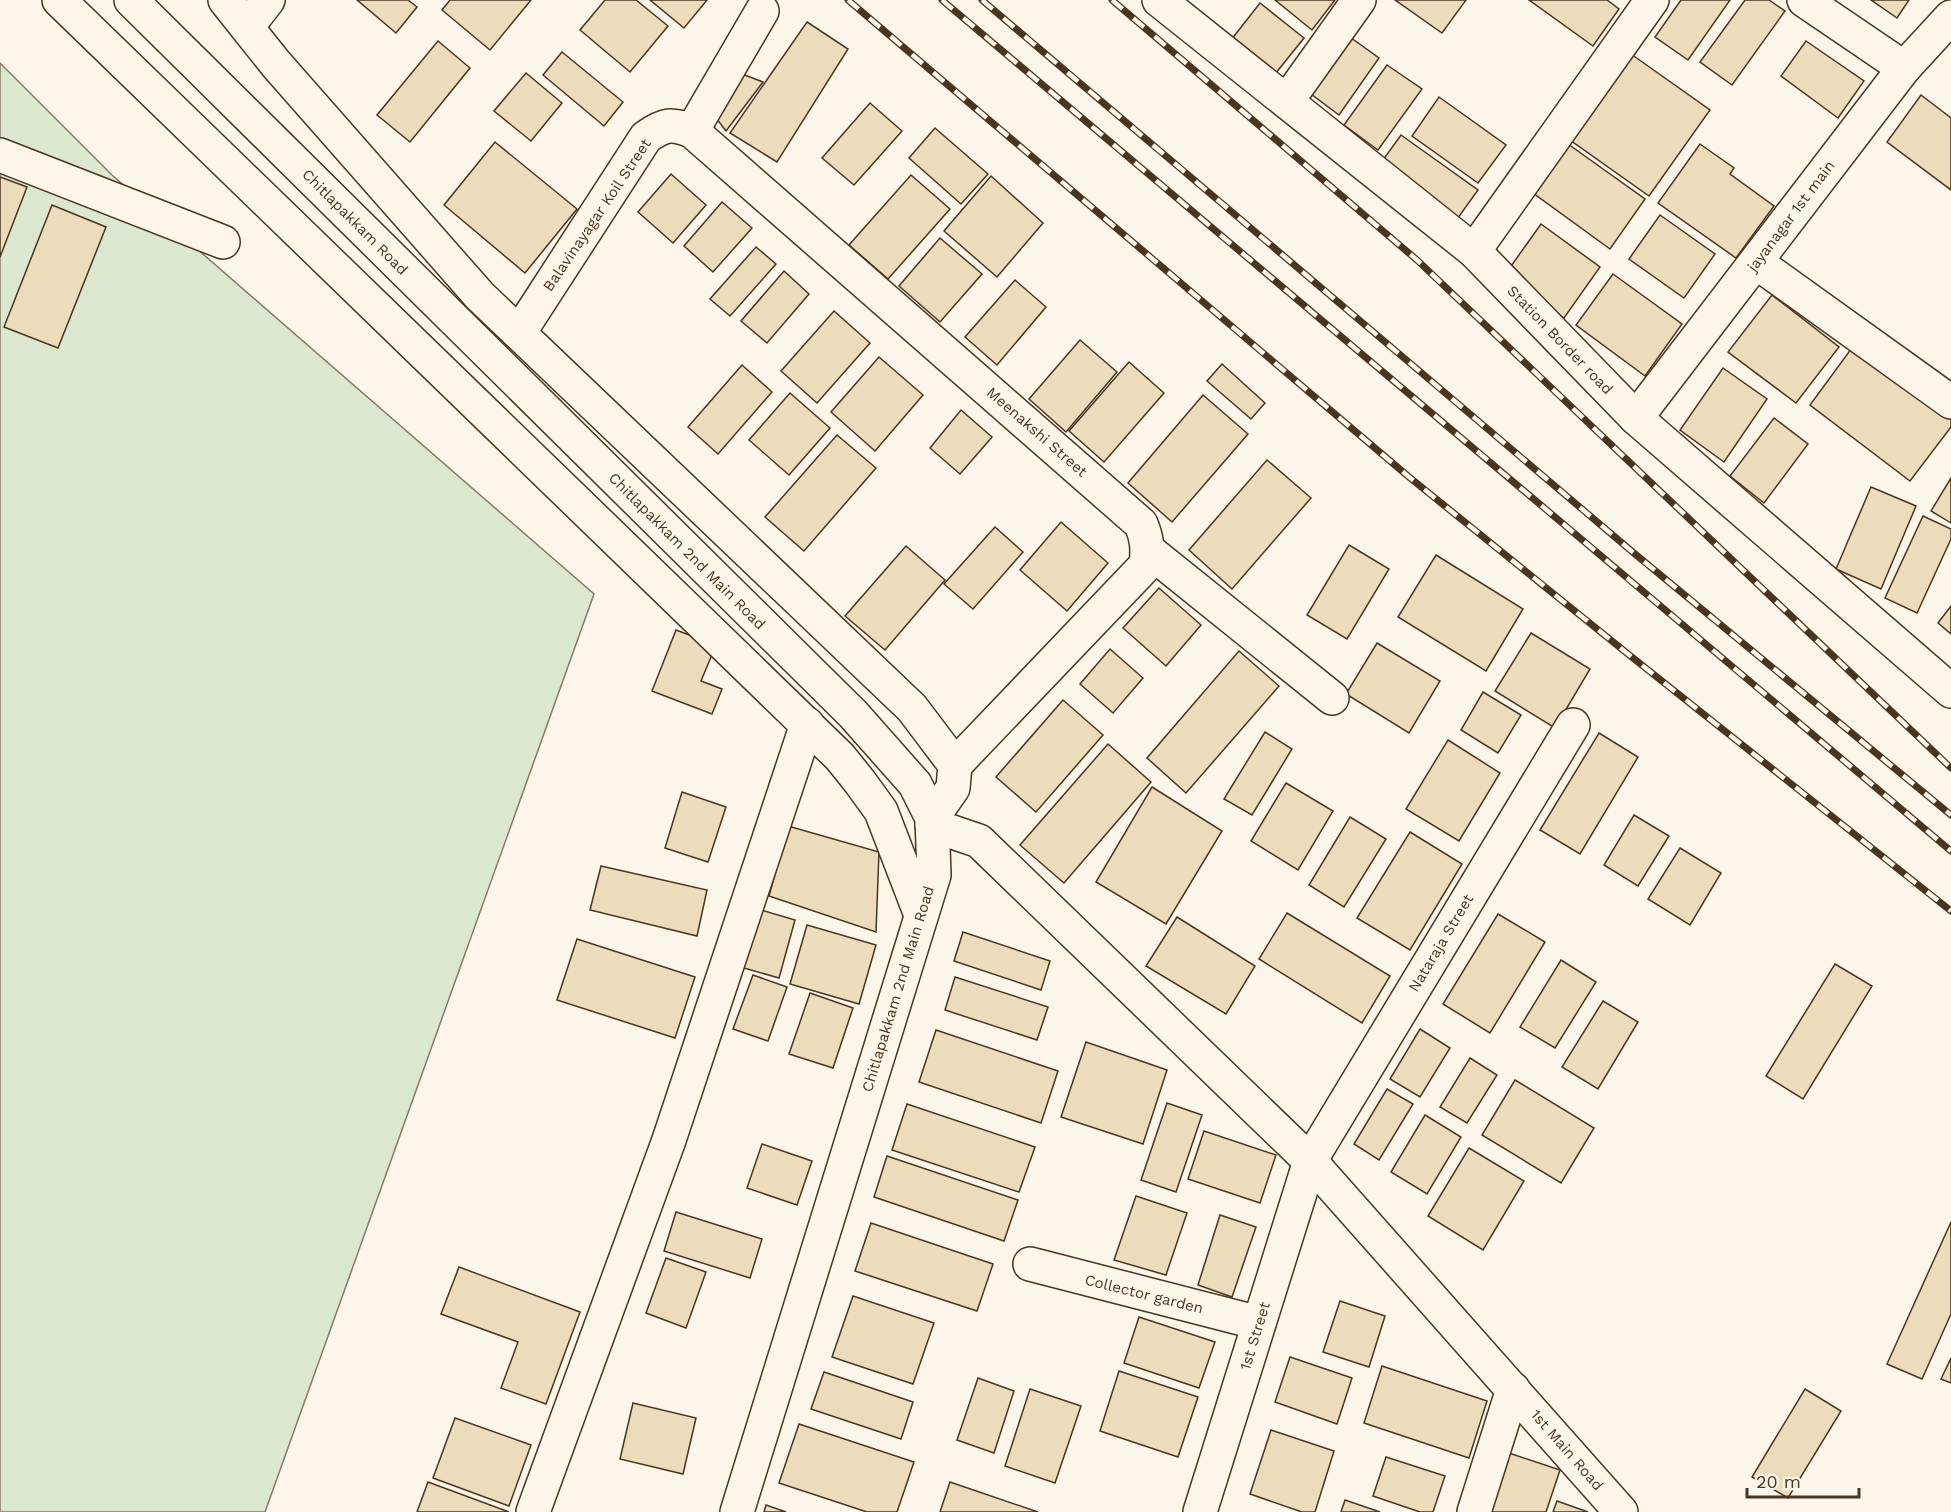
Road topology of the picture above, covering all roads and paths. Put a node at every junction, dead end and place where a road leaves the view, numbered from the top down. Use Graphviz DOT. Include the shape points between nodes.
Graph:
graph roads {
  1 [pos="58,0"];
  2 [pos="131,0"];
  3 [pos="225,0"];
  4 [pos="268,0"];
  5 [pos="1159,0"];
  6 [pos="1359,0"];
  7 [pos="1652,0"];
  8 [pos="1804,0"];
  9 [pos="762,11"];
  10 [pos="1951,17"];
  11 [pos="247,27"];
  12 [pos="1904,68"];
  13 [pos="1287,101"];
  14 [pos="692,131"];
  15 [pos="0,154"];
  16 [pos="223,242"];
  17 [pos="1474,251"];
  18 [pos="1756,262"];
  19 [pos="519,333"];
  20 [pos="1951,402"];
  21 [pos="1636,418"];
  22 [pos="579,445"];
  23 [pos="1148,550"];
  24 [pos="1951,691"];
  25 [pos="1332,698"];
  26 [pos="807,724"];
  27 [pos="1573,726"];
  28 [pos="955,765"];
  29 [pos="932,822"];
  30 [pos="921,915"];
  31 [pos="1310,1161"];
  32 [pos="1030,1264"];
  33 [pos="1259,1323"];
  34 [pos="1514,1389"];
  35 [pos="533,1512"];
  36 [pos="737,1512"];
  37 [pos="1200,1512"];
  38 [pos="1474,1512"];
  39 [pos="1621,1512"];
  1 -- 26 [label="street"];
  2 -- 22 [label="street, Chitlapakkam Road"];
  3 -- 11 [label="street"];
  4 -- 11 [label="street"];
  5 -- 13 [label="street, Station Border road"];
  6 -- 13 [label="street"];
  7 -- 17 [label="street"];
  8 -- 12 [label="street"];
  9 -- 14 [label="street"];
  10 -- 12 [label="street, jayanagar 1st main"];
  11 -- 19 [label="street" via="480,296"];
  12 -- 18 [label="street, jayanagar 1st main"];
  13 -- 17 [label="street, Station Border road"];
  14 -- 19 [label="street, Balavinayagar Koil Street" via="675,125 661,126 646,136"];
  14 -- 23 [label="street, Meenakshi Street" via="1141,524"];
  15 -- 16 [label="street"];
  17 -- 21 [label="street, Station Border road"];
  18 -- 20 [label="street"];
  18 -- 21 [label="street, jayanagar 1st main"];
  19 -- 28 [label="street" via="912,708"];
  21 -- 24 [label="street, Station Border road"];
  22 -- 29 [label="street, Chitlapakkam 2nd Main Road" via="853,714 915,784"];
  23 -- 25 [label="street"];
  23 -- 28 [label="street" via="1146,565"];
  26 -- 30 [label="street" via="840,757 881,812"];
  26 -- 35 [label="street" via="669,1140"];
  27 -- 31 [label="street, Nataraja Street"];
  28 -- 29 [label="street" via="953,788"];
  29 -- 30 [label="street, Chitlapakkam 2nd Main Road" via="934,875"];
  29 -- 31 [label="street, 1st Main Road" via="979,841"];
  30 -- 36 [label="street, Chitlapakkam 2nd Main Road"];
  31 -- 33 [label="street, 1st Street"];
  31 -- 34 [label="street, 1st Main Road"];
  32 -- 33 [label="street, Collector garden"];
  33 -- 37 [label="street, 1st Street"];
  34 -- 38 [label="street"];
  34 -- 39 [label="street, 1st Main Road"];
}
